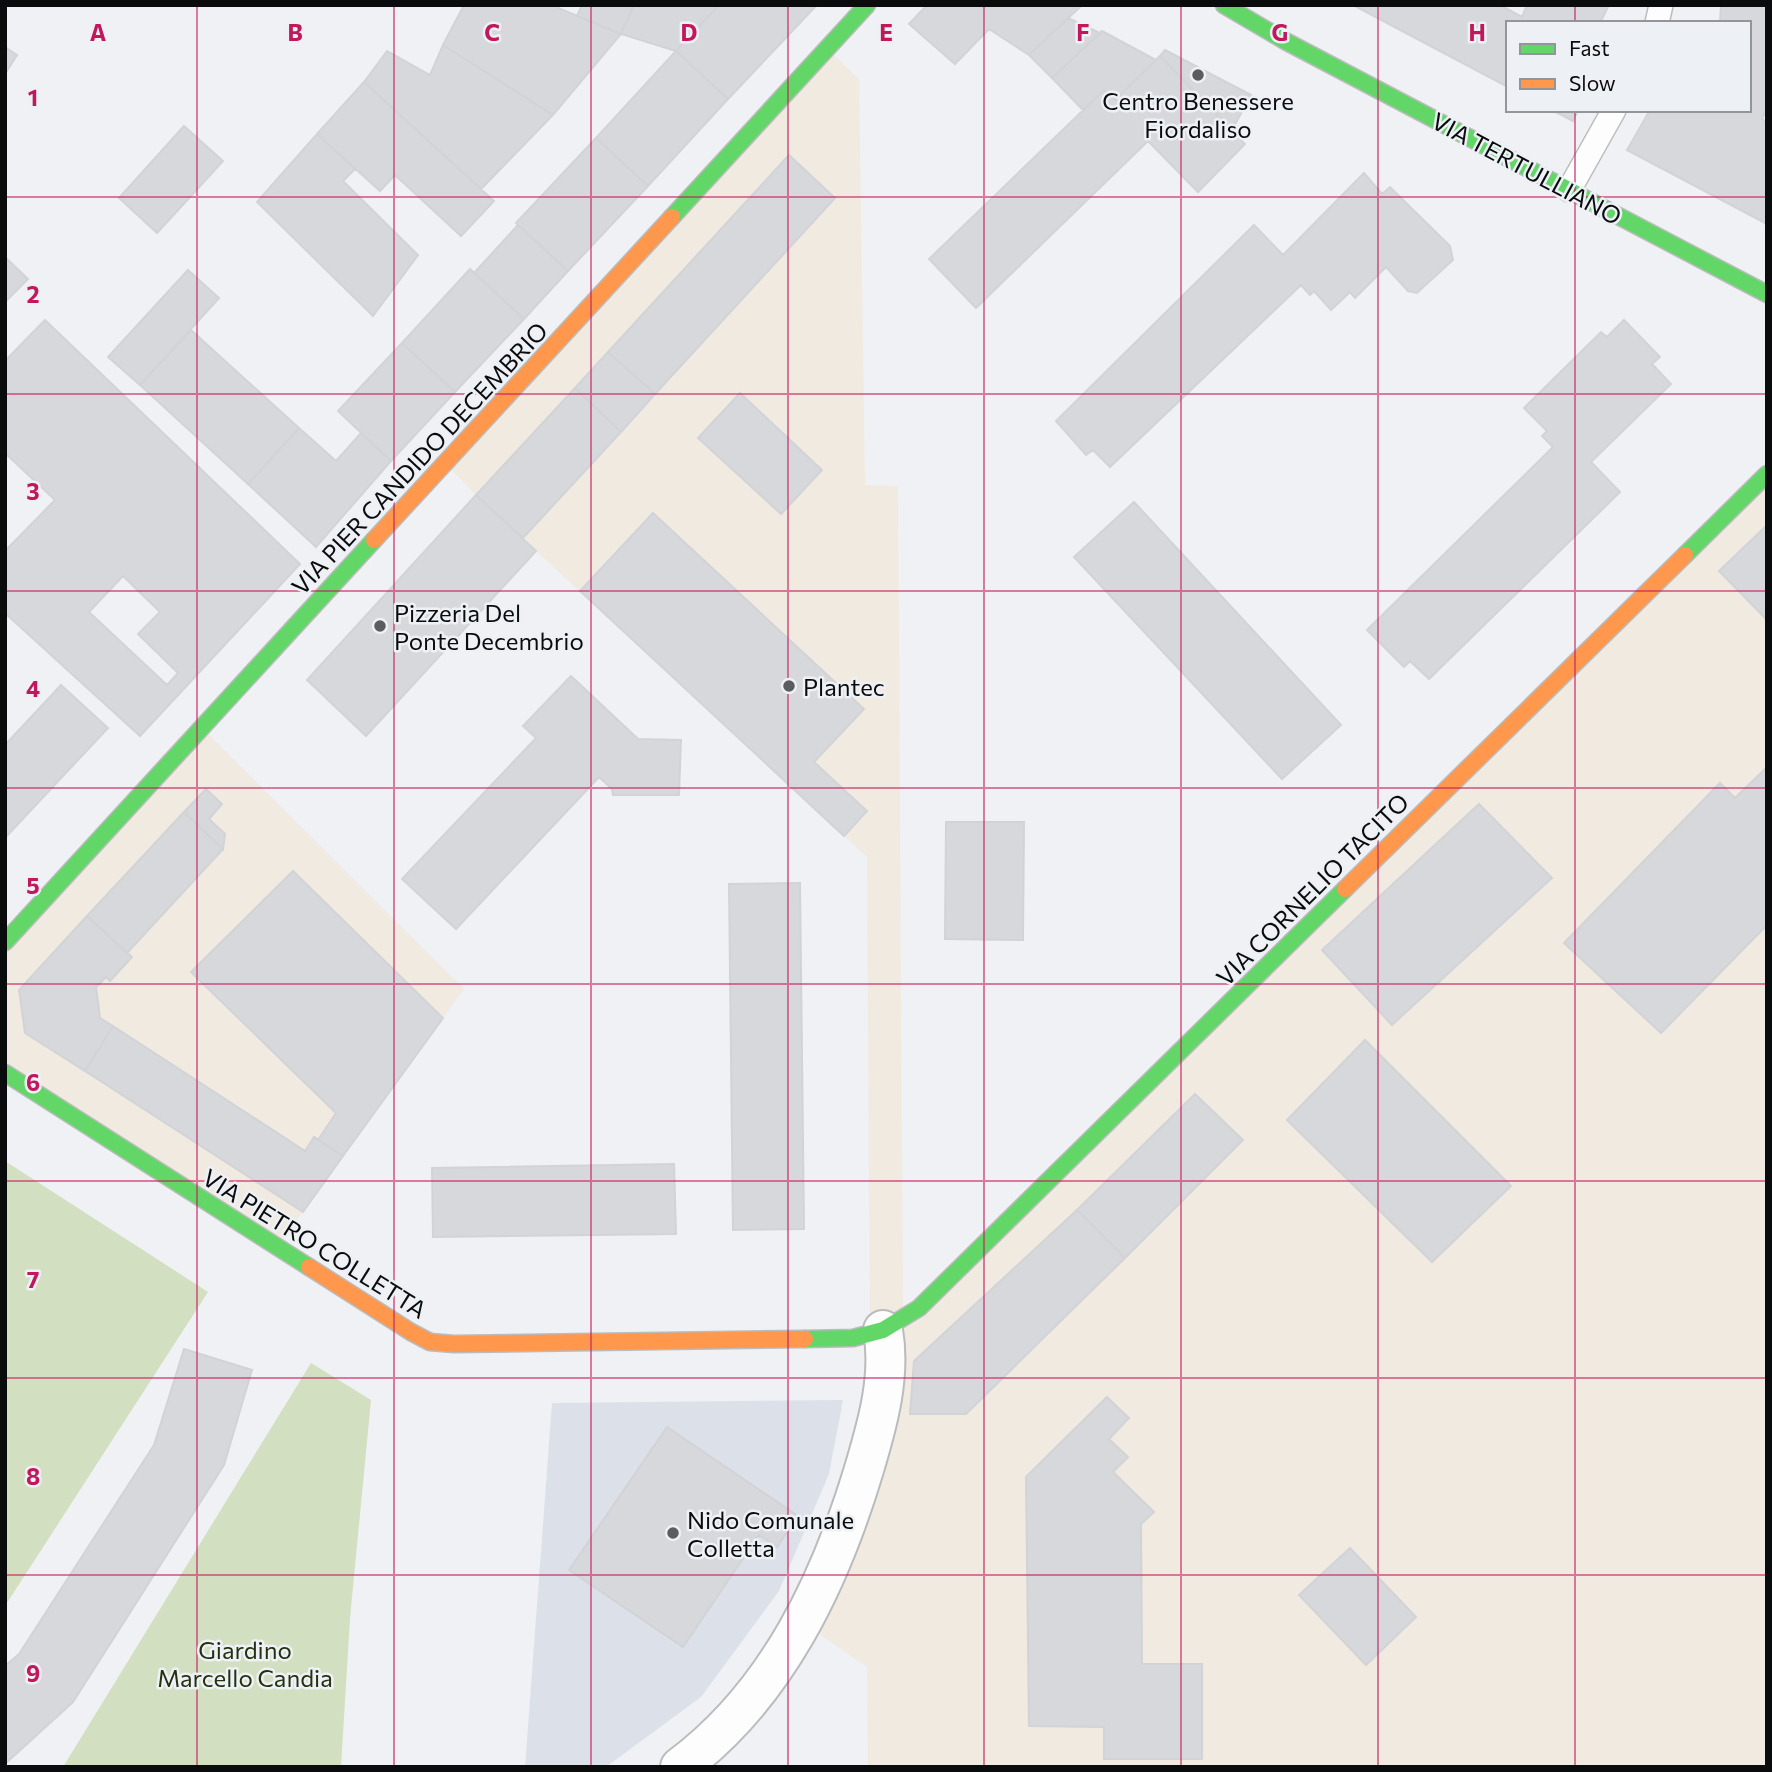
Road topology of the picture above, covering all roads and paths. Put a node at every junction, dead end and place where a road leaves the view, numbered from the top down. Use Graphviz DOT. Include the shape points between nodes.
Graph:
graph roads {
  1 [pos="867,5"];
  2 [pos="1224,5"];
  3 [pos="1250,5"];
  4 [pos="1287,42"];
  5 [pos="1613,112"];
  6 [pos="1569,190"];
  7 [pos="1767,294"];
  8 [pos="1767,474"];
  9 [pos="5,942"];
  10 [pos="5,1073"];
  11 [pos="883,1330"];
  12 [pos="680,1767"];
  1 -- 9 [label="street, VIA PIER CANDIDO DECEMBRIO"];
  2 -- 4 [label="street, VIA TERTULLIANO"];
  3 -- 4 [label="street, VIA TERTULLIANO"];
  4 -- 6 [label="street, VIA TERTULLIANO"];
  5 -- 6 [label="lane"];
  6 -- 7 [label="street, VIA TERTULLIANO"];
  8 -- 11 [label="street, VIA CORNELIO TACITO" via="919,1308"];
  10 -- 11 [label="street, VIA PIETRO COLLETTA" via="429,1342 853,1338"];
  11 -- 12 [label="street" via="885,1382 874,1436 833,1562 772,1673 733,1720"];
}
